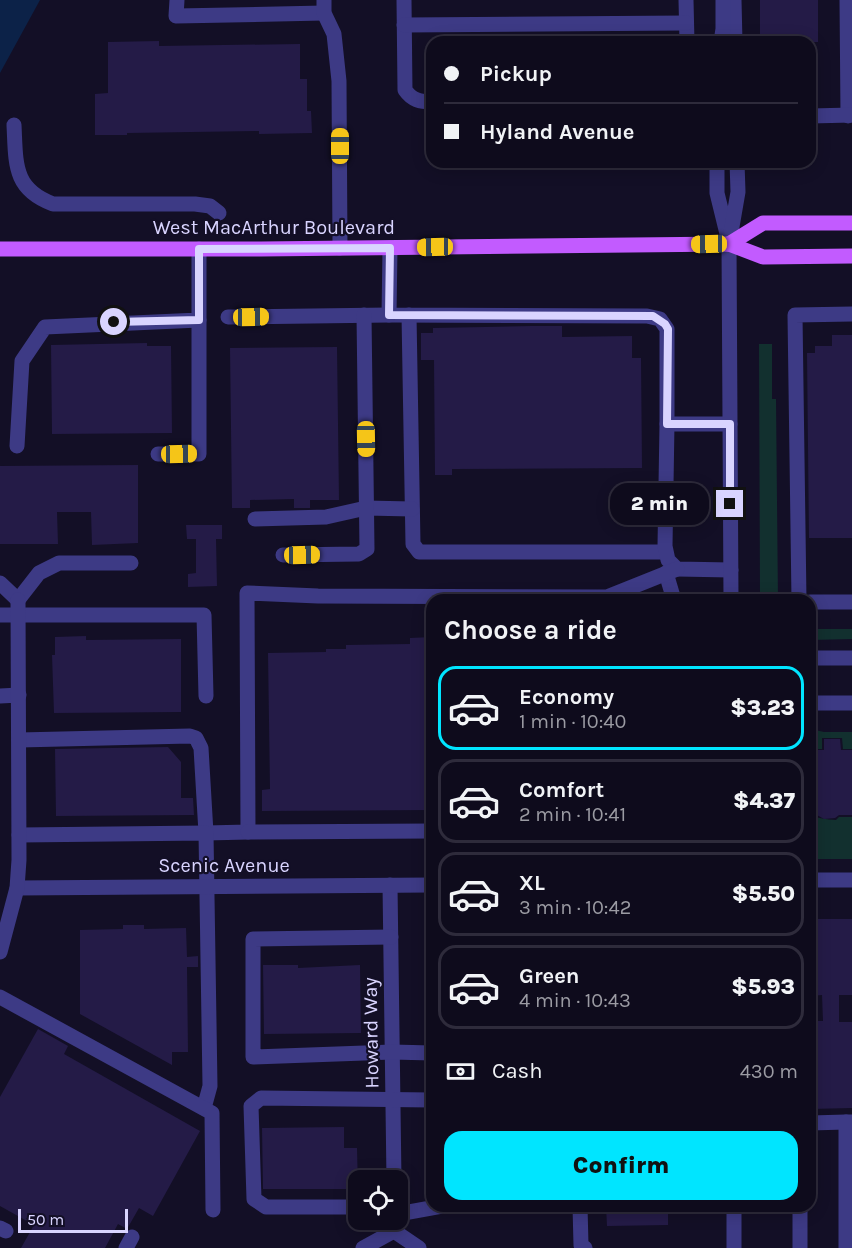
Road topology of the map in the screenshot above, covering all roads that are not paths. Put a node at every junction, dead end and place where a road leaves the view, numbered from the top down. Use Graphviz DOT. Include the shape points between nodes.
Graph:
graph roads {
  1 [pos="177,0"];
  2 [pos="404,0"];
  3 [pos="686,0"];
  4 [pos="723,0"];
  5 [pos="734,0"];
  6 [pos="847,0"];
  7 [pos="324,7"];
  8 [pos="686,23"];
  9 [pos="404,25"];
  10 [pos="687,36"];
  11 [pos="722,36"];
  12 [pos="735,36"];
  13 [pos="426,102"];
  14 [pos="816,116"];
  15 [pos="850,116"];
  16 [pos="14,125"];
  17 [pos="717,168"];
  18 [pos="737,168"];
  19 [pos="219,213"];
  20 [pos="852,223"];
  21 [pos="729,244"];
  22 [pos="340,248"];
  23 [pos="390,248"];
  24 [pos="0,249"];
  25 [pos="199,249"];
  26 [pos="852,256"];
  27 [pos="852,314"];
  28 [pos="364,315"];
  29 [pos="389,315"];
  30 [pos="409,315"];
  31 [pos="228,317"];
  32 [pos="199,320"];
  33 [pos="667,424"];
  34 [pos="730,424"];
  35 [pos="17,446"];
  36 [pos="159,454"];
  37 [pos="366,508"];
  38 [pos="412,509"];
  39 [pos="255,519"];
  40 [pos="665,552"];
  41 [pos="284,555"];
  42 [pos="131,563"];
  43 [pos="731,570"];
  44 [pos="672,571"];
  45 [pos="0,583"];
  46 [pos="636,593"];
  47 [pos="674,594"];
  48 [pos="731,594"];
  49 [pos="799,594"];
  50 [pos="426,596"];
  51 [pos="18,600"];
  52 [pos="816,602"];
  53 [pos="852,602"];
  54 [pos="0,615"];
  55 [pos="18,615"];
  56 [pos="816,658"];
  57 [pos="852,658"];
  58 [pos="19,695"];
  59 [pos="0,696"];
  60 [pos="206,696"];
  61 [pos="852,702"];
  62 [pos="816,703"];
  63 [pos="19,740"];
  64 [pos="426,831"];
  65 [pos="206,832"];
  66 [pos="248,832"];
  67 [pos="19,836"];
  68 [pos="816,880"];
  69 [pos="852,880"];
  70 [pos="390,885"];
  71 [pos="426,885"];
  72 [pos="206,886"];
  73 [pos="17,888"];
  74 [pos="4,926"];
  75 [pos="391,937"];
  76 [pos="0,952"];
  77 [pos="0,997"];
  78 [pos="392,1052"];
  79 [pos="426,1053"];
  80 [pos="393,1100"];
  81 [pos="426,1100"];
  82 [pos="204,1108"];
  83 [pos="849,1122"];
  84 [pos="816,1124"];
  85 [pos="394,1170"];
  86 [pos="348,1208"];
  87 [pos="426,1209"];
  88 [pos="213,1210"];
  89 [pos="408,1212"];
  90 [pos="580,1212"];
  91 [pos="734,1212"];
  92 [pos="800,1212"];
  93 [pos="387,1230"];
  94 [pos="399,1230"];
  95 [pos="363,1248"];
  96 [pos="419,1248"];
  97 [pos="585,1248"];
  98 [pos="734,1248"];
  99 [pos="800,1248"];
  100 [pos="846,1248"];
  1 -- 7 [label="street" via="176,16"];
  2 -- 9 [label="street"];
  3 -- 8 [label="street"];
  4 -- 11 [label="street"];
  5 -- 12 [label="street"];
  6 -- 15 [label="street"];
  7 -- 22 [label="street" via="334,34 339,81"];
  8 -- 9 [label="street"];
  8 -- 10 [label="street"];
  9 -- 13 [label="street" via="405,90 410,97"];
  14 -- 15 [label="street"];
  16 -- 19 [label="street" via="18,172 25,187 38,198 54,204 195,204 210,206"];
  17 -- 21 [label="street" via="717,193"];
  18 -- 21 [label="street" via="738,192"];
  20 -- 21 [label="main road" via="763,223"];
  21 -- 23 [label="main road, West MacArthur Boulevard"];
  21 -- 26 [label="main road, West MacArthur Boulevard" via="763,257"];
  21 -- 34 [label="street"];
  22 -- 23 [label="main road, West MacArthur Boulevard"];
  22 -- 25 [label="main road, West MacArthur Boulevard"];
  23 -- 29 [label="street"];
  24 -- 25 [label="main road, West MacArthur Boulevard"];
  25 -- 32 [label="street"];
  27 -- 49 [label="street" via="795,315"];
  28 -- 29 [label="street"];
  28 -- 31 [label="street"];
  28 -- 37 [label="street"];
  29 -- 30 [label="street"];
  30 -- 33 [label="street" via="653,316 668,329"];
  30 -- 38 [label="street"];
  32 -- 35 [label="street" via="45,327 22,362"];
  32 -- 36 [label="street" via="199,454"];
  33 -- 34 [label="street"];
  33 -- 40 [label="street"];
  34 -- 43 [label="street"];
  37 -- 38 [label="street"];
  37 -- 39 [label="street" via="326,518"];
  37 -- 41 [label="street" via="367,549 359,554"];
  38 -- 40 [label="street" via="413,544 419,552"];
  40 -- 44 [label="street"];
  42 -- 51 [label="street" via="59,563 39,573"];
  43 -- 44 [label="street"];
  43 -- 48 [label="street"];
  44 -- 46 [label="street"];
  44 -- 47 [label="street"];
  45 -- 51 [label="street"];
  50 -- 66 [label="street" via="247,593"];
  51 -- 55 [label="street"];
  52 -- 53 [label="street"];
  54 -- 55 [label="street"];
  55 -- 58 [label="street"];
  55 -- 60 [label="street" via="204,615"];
  56 -- 57 [label="street"];
  58 -- 59 [label="street"];
  58 -- 63 [label="street"];
  61 -- 62 [label="street"];
  63 -- 65 [label="street" via="196,738 201,748"];
  63 -- 67 [label="street"];
  64 -- 66 [label="street"];
  65 -- 66 [label="street"];
  65 -- 67 [label="street"];
  65 -- 72 [label="street"];
  67 -- 73 [label="street"];
  68 -- 69 [label="street"];
  70 -- 71 [label="street, Scenic Avenue"];
  70 -- 72 [label="street, Scenic Avenue"];
  70 -- 75 [label="street, Howard Way"];
  72 -- 73 [label="street, Scenic Avenue"];
  72 -- 82 [label="street" via="210,1086"];
  73 -- 74 [label="street"];
  74 -- 76 [label="street"];
  75 -- 78 [label="street, Howard Way"];
  75 -- 78 [label="street" via="253,939 252,1057"];
  77 -- 82 [label="street"];
  78 -- 79 [label="street"];
  78 -- 80 [label="street, Howard Way"];
  80 -- 81 [label="street"];
  80 -- 85 [label="street, Howard Way"];
  80 -- 86 [label="street" via="261,1098 251,1106 254,1199 266,1207"];
  82 -- 88 [label="street" via="212,1113"];
  83 -- 84 [label="street"];
  83 -- 100 [label="street"];
  87 -- 89 [label="street"];
  90 -- 97 [label="street" via="581,1245"];
  91 -- 98 [label="street"];
  92 -- 99 [label="street"];
  93 -- 95 [label="street"];
  94 -- 96 [label="street"];
}
